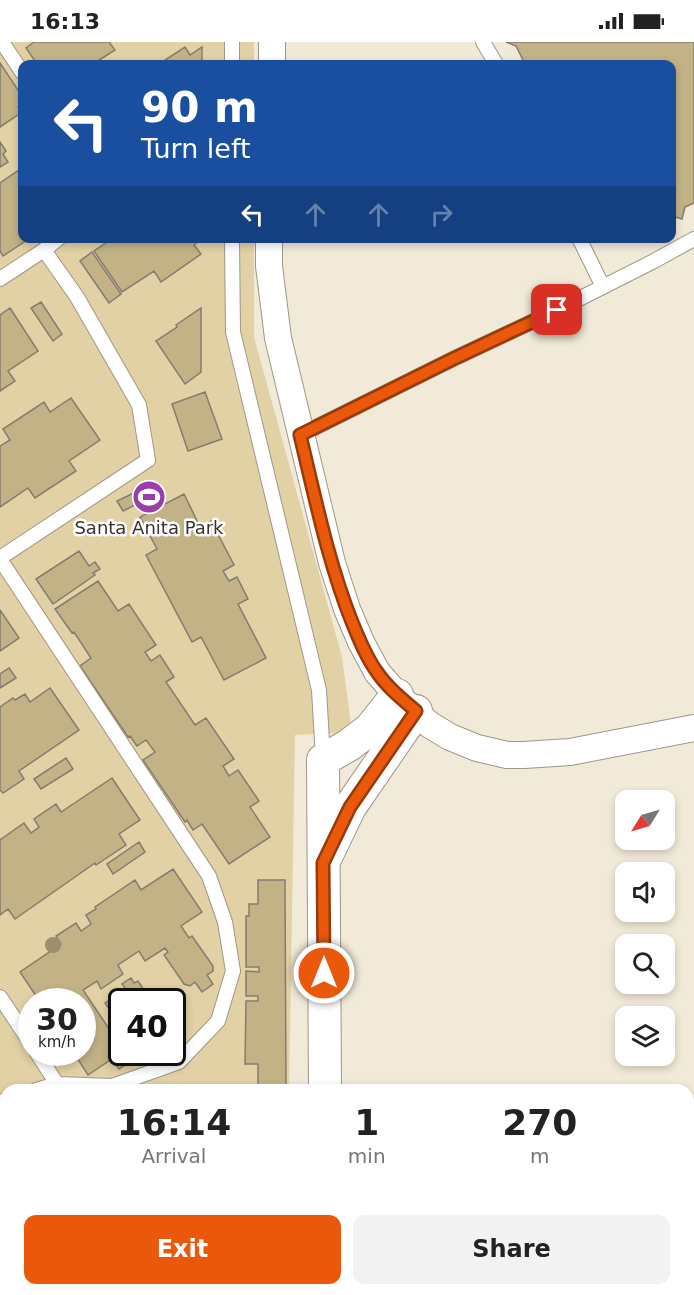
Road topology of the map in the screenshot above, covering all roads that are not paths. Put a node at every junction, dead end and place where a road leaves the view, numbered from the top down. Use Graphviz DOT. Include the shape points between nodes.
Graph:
graph roads {
  1 [pos="2,42"];
  2 [pos="231,42"];
  3 [pos="272,42"];
  4 [pos="483,42"];
  5 [pos="232,60"];
  6 [pos="272,60"];
  7 [pos="494,60"];
  8 [pos="18,66"];
  9 [pos="694,239"];
  10 [pos="53,243"];
  11 [pos="232,243"];
  12 [pos="270,243"];
  13 [pos="581,243"];
  14 [pos="44,250"];
  15 [pos="0,279"];
  16 [pos="603,287"];
  17 [pos="300,435"];
  18 [pos="0,559"];
  19 [pos="406,704"];
  20 [pos="694,728"];
  21 [pos="323,760"];
  22 [pos="323,863"];
  23 [pos="0,997"];
  24 [pos="18,1024"];
  25 [pos="45,1066"];
  26 [pos="57,1084"];
  27 [pos="118,1084"];
  28 [pos="326,1084"];
  1 -- 8 [label="lane"];
  2 -- 5 [label="lane"];
  3 -- 6 [label="street"];
  4 -- 7 [label="lane"];
  9 -- 16 [label="lane"];
  10 -- 14 [label="lane"];
  11 -- 21 [label="lane" via="233,332 319,690"];
  12 -- 17 [label="street" via="268,266 278,338"];
  13 -- 16 [label="lane"];
  14 -- 15 [label="lane"];
  14 -- 18 [label="lane" via="77,297 139,405 148,460"];
  16 -- 17 [label="lane"];
  17 -- 19 [label="street" via="347,609 377,672"];
  18 -- 27 [label="lane" via="209,876 225,922 232,971 218,1021 179,1062"];
  19 -- 20 [label="street" via="450,737 507,755 570,752"];
  19 -- 21 [label="street"];
  19 -- 22 [label="street"];
  21 -- 22 [label="street"];
  22 -- 28 [label="street"];
  23 -- 24 [label="lane"];
  25 -- 26 [label="lane"];
}
